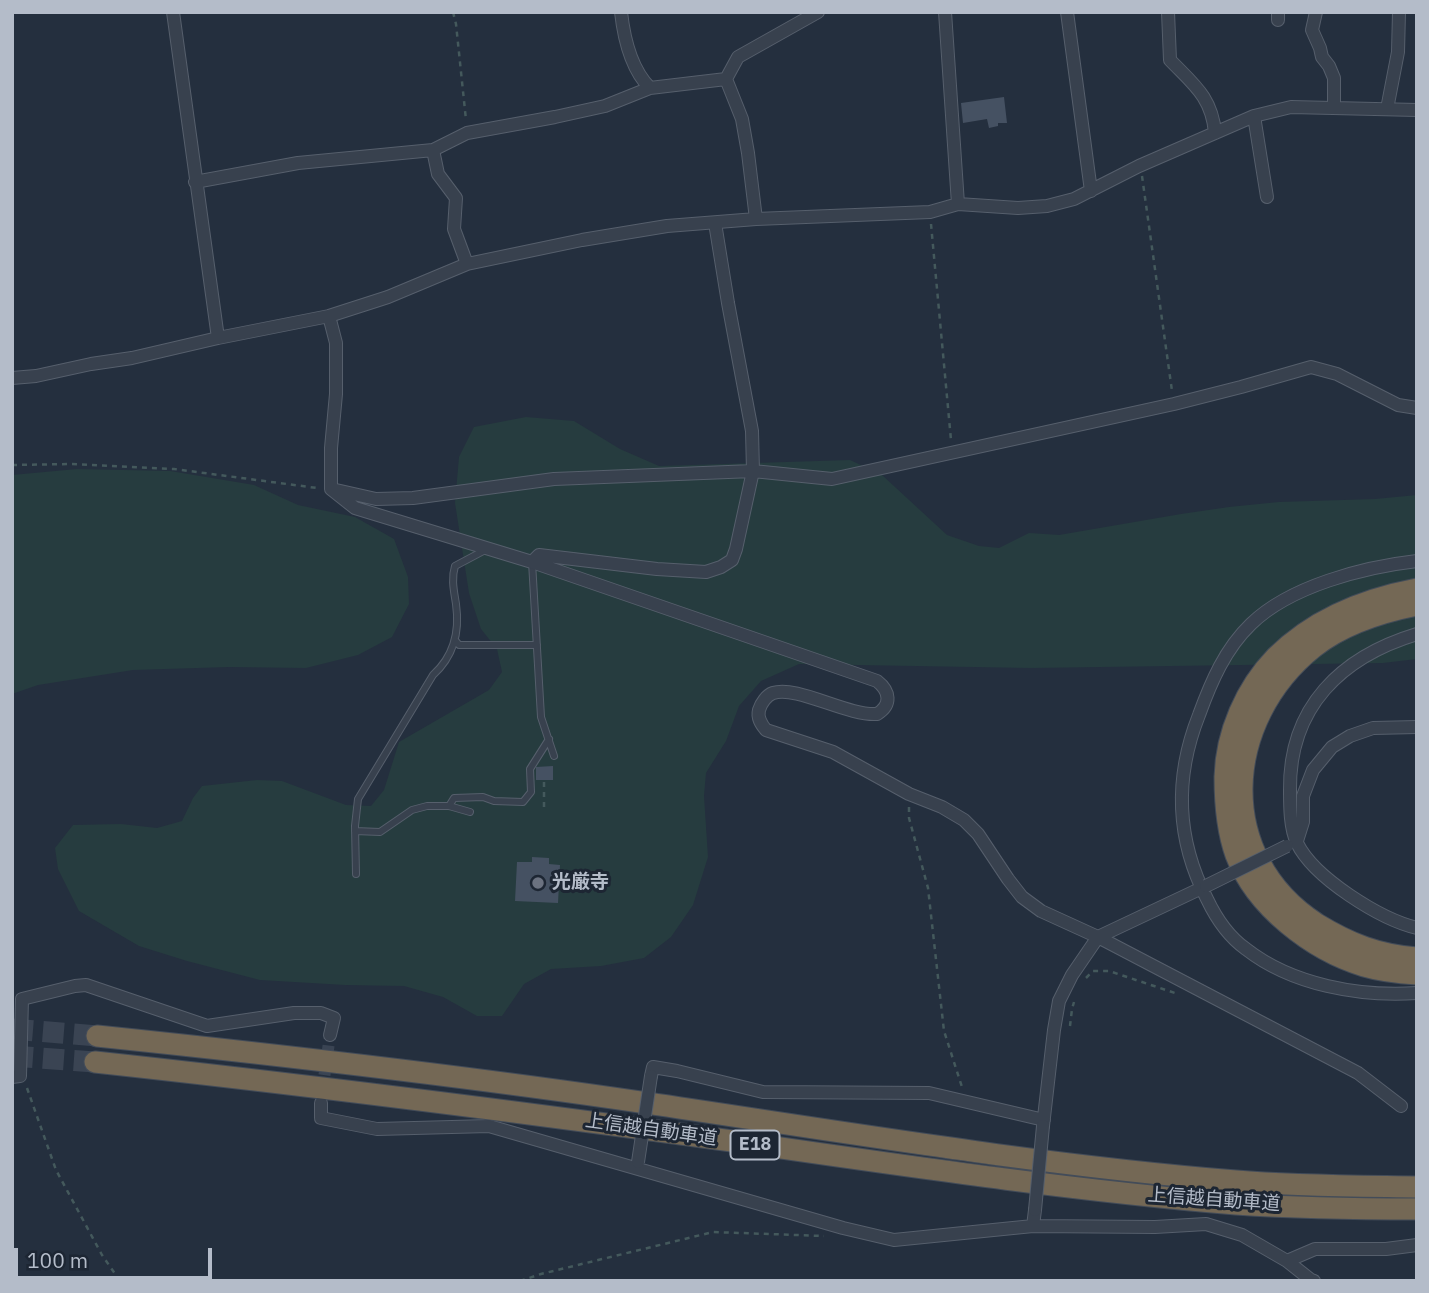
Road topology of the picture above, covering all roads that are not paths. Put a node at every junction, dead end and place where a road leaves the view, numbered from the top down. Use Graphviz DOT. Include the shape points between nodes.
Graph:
graph roads {
  1 [pos="173,12"];
  2 [pos="621,12"];
  3 [pos="945,12"];
  4 [pos="1066,12"];
  5 [pos="1168,12"];
  6 [pos="1316,12"];
  7 [pos="1399,12"];
  8 [pos="812,14"];
  9 [pos="726,79"];
  10 [pos="650,88"];
  11 [pos="1334,108"];
  12 [pos="1387,109"];
  13 [pos="1417,110"];
  14 [pos="1254,116"];
  15 [pos="1215,133"];
  16 [pos="433,150"];
  17 [pos="195,182"];
  18 [pos="1091,191"];
  19 [pos="1266,197"];
  20 [pos="958,204"];
  21 [pos="756,219"];
  22 [pos="715,223"];
  23 [pos="467,264"];
  24 [pos="329,316"];
  25 [pos="218,338"];
  26 [pos="12,377"];
  27 [pos="1417,408"];
  28 [pos="753,471"];
  29 [pos="331,489"];
  30 [pos="489,548"];
  31 [pos="1417,561"];
  32 [pos="532,562"];
  33 [pos="1417,589"];
  34 [pos="1417,605"];
  35 [pos="1417,634"];
  36 [pos="455,640"];
  37 [pos="537,645"];
  38 [pos="1417,727"];
  39 [pos="549,739"];
  40 [pos="554,756"];
  41 [pos="449,806"];
  42 [pos="470,812"];
  43 [pos="355,831"];
  44 [pos="1292,844"];
  45 [pos="356,874"];
  46 [pos="1204,887"];
  47 [pos="1417,928"];
  48 [pos="1098,937"];
  49 [pos="1417,958"];
  50 [pos="1417,974"];
  51 [pos="1417,993"];
  52 [pos="330,1035"];
  53 [pos="97,1036"];
  54 [pos="95,1062"];
  55 [pos="16,1077"];
  56 [pos="321,1103"];
  57 [pos="1401,1106"];
  58 [pos="1043,1123"];
  59 [pos="638,1166"];
  60 [pos="1417,1187"];
  61 [pos="1239,1204"];
  62 [pos="1417,1209"];
  63 [pos="1417,1216"];
  64 [pos="1032,1226"];
  65 [pos="1417,1245"];
  66 [pos="1287,1261"];
  67 [pos="1314,1281"];
  1 -- 17 [label="street"];
  2 -- 10 [label="street" via="632,60"];
  3 -- 20 [label="street"];
  4 -- 18 [label="street"];
  5 -- 15 [label="street" via="1170,60 1200,90"];
  6 -- 11 [label="street" via="1312,30 1334,78"];
  7 -- 12 [label="street" via="1398,52"];
  8 -- 9 [label="street" via="737,57"];
  9 -- 10 [label="street"];
  9 -- 21 [label="street" via="742,120"];
  10 -- 16 [label="street" via="606,106 467,133"];
  11 -- 12 [label="street"];
  11 -- 14 [label="street" via="1291,107"];
  12 -- 13 [label="street"];
  14 -- 15 [label="street"];
  14 -- 19 [label="street"];
  15 -- 18 [label="street"];
  16 -- 17 [label="street" via="298,163"];
  16 -- 23 [label="street" via="438,174 456,198 454,229"];
  17 -- 25 [label="street"];
  18 -- 20 [label="street" via="1047,206"];
  20 -- 21 [label="street" via="930,212"];
  21 -- 22 [label="street"];
  22 -- 23 [label="street" via="582,240"];
  22 -- 28 [label="street" via="752,431"];
  23 -- 24 [label="street"];
  24 -- 25 [label="street"];
  24 -- 29 [label="street" via="336,343"];
  25 -- 26 [label="street" via="132,358"];
  27 -- 28 [label="street" via="1398,405 1337,374 1311,367 1174,404 832,480"];
  28 -- 29 [label="street" via="554,480 413,498 376,499"];
  28 -- 32 [label="street" via="736,550 732,560 721,567 706,572 657,569 539,555"];
  29 -- 30 [label="street" via="355,508"];
  30 -- 32 [label="street"];
  30 -- 36 [label="lane" via="455,566"];
  31 -- 46 [label="street" via="1358,571 1302,592 1274,606 1233,644 1194,726 1182,779 1183,830 1189,857"];
  32 -- 37 [label="lane"];
  32 -- 48 [label="street" via="877,681 888,692 885,707 877,714 774,693 759,710 760,722 766,730 833,752 964,820 1022,897 1041,911"];
  33 -- 50 [label="highway" via="1335,614 1275,659 1246,699 1236,722 1225,793 1237,857 1279,916 1342,958 1366,967"];
  34 -- 49 [label="highway" via="1336,634 1283,676 1252,730 1242,793 1255,855 1293,906 1349,943"];
  35 -- 44 [label="street" via="1369,652 1331,681 1315,700 1303,721 1291,763"];
  36 -- 37 [label="lane" via="460,645"];
  36 -- 43 [label="lane" via="444,665 433,675 358,799"];
  37 -- 39 [label="lane" via="541,717"];
  38 -- 44 [label="street" via="1373,728 1332,747 1313,770 1303,796 1303,822"];
  39 -- 40 [label="lane"];
  39 -- 41 [label="lane" via="530,769 531,792 523,802 454,798"];
  41 -- 42 [label="lane"];
  41 -- 43 [label="lane" via="412,810 380,832"];
  43 -- 45 [label="lane"];
  44 -- 46 [label="street, bridge"];
  44 -- 47 [label="street" via="1353,898"];
  46 -- 48 [label="street"];
  46 -- 51 [label="street" via="1214,913 1229,933 1268,963 1316,984 1345,990"];
  48 -- 57 [label="street" via="1358,1073"];
  48 -- 58 [label="street" via="1059,1001"];
  52 -- 55 [label="street" via="334,1018 321,1013 207,1026 86,985 75,986 22,999"];
  53 -- 60 [label="highway, 上信越自動車道 / E18" via="475,1080 1146,1173 1252,1182"];
  54 -- 61 [label="highway, 上信越自動車道 / E18" via="464,1105 1056,1185"];
  56 -- 59 [label="street" via="321,1118 377,1129 489,1126"];
  58 -- 59 [label="street, bridge" via="929,1093 763,1092 653,1067"];
  58 -- 64 [label="street, bridge"];
  59 -- 64 [label="street" via="894,1240"];
  61 -- 62 [label="highway, 上信越自動車道 / E18"];
  61 -- 63 [label="highway"];
  64 -- 66 [label="street" via="1206,1224 1242,1235"];
  65 -- 66 [label="street" via="1315,1249"];
  66 -- 67 [label="street"];
}
